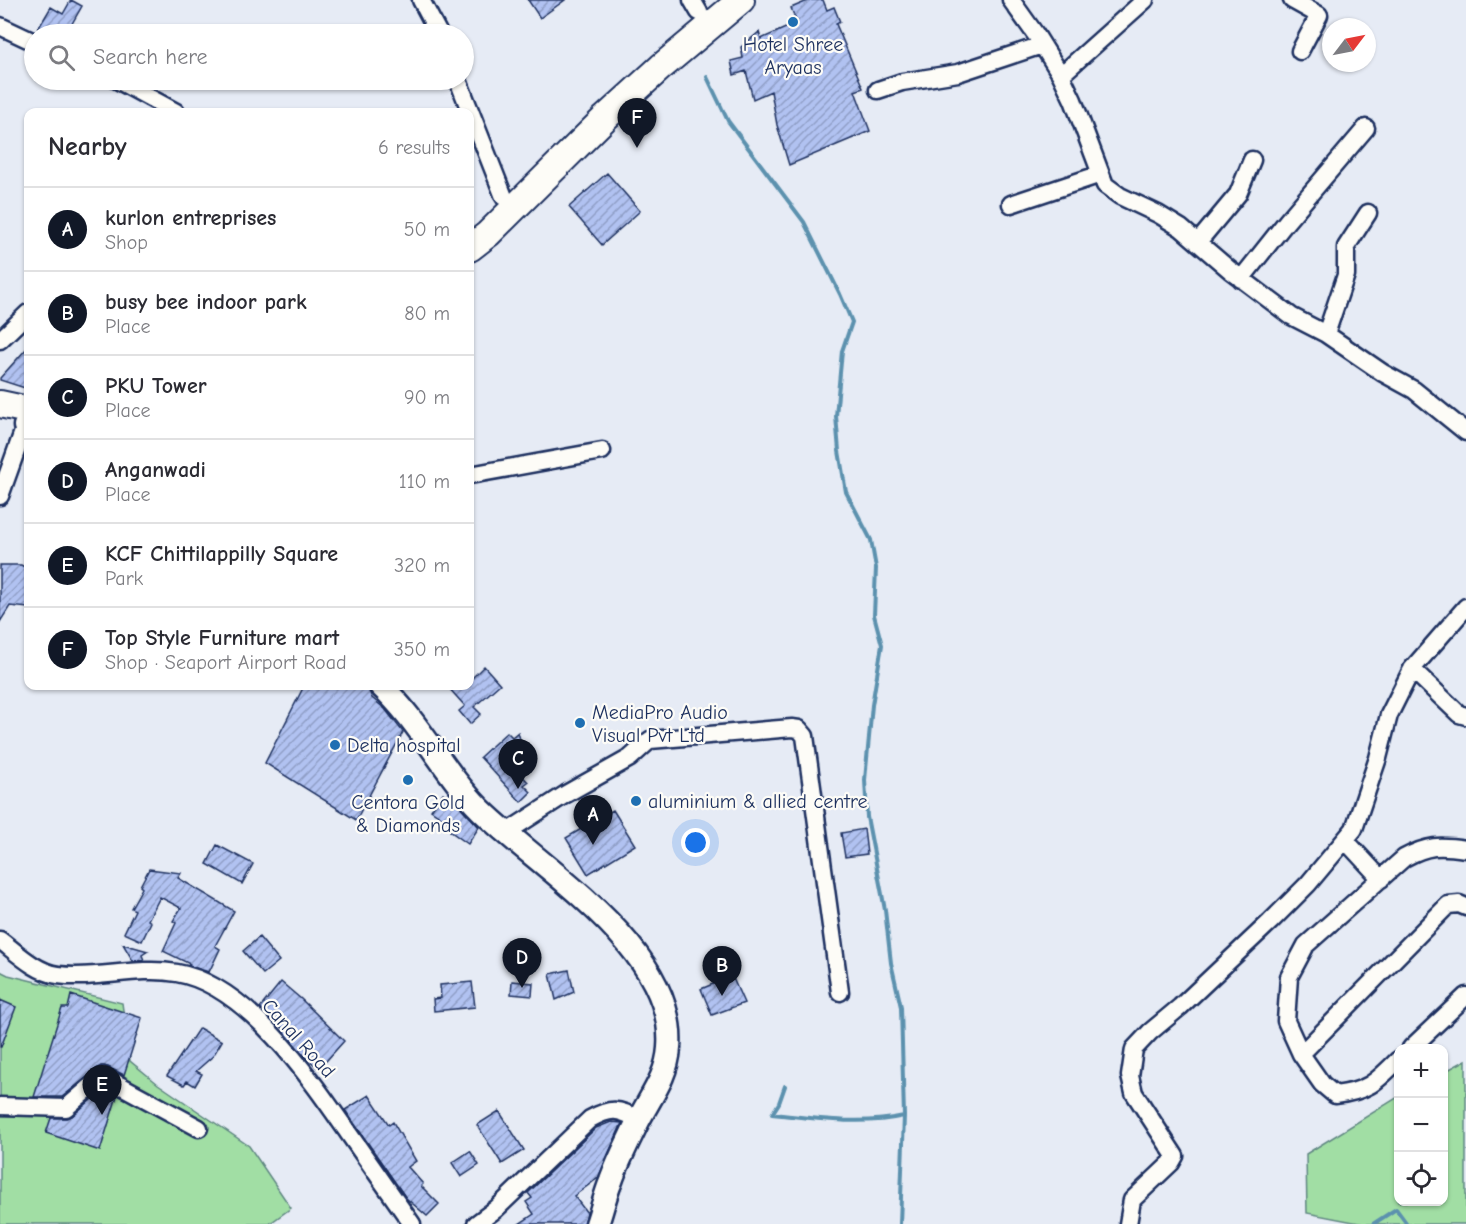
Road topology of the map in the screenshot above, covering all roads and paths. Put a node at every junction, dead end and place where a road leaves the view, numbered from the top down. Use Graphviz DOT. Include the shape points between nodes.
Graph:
graph roads {
  1 [pos="421,0"];
  2 [pos="741,0"];
  3 [pos="1011,0"];
  4 [pos="1145,0"];
  5 [pos="1292,0"];
  6 [pos="702,4"];
  7 [pos="434,24"];
  8 [pos="0,26"];
  9 [pos="24,37"];
  10 [pos="1042,45"];
  11 [pos="1300,51"];
  12 [pos="1061,75"];
  13 [pos="135,90"];
  14 [pos="462,90"];
  15 [pos="879,90"];
  16 [pos="169,108"];
  17 [pos="469,108"];
  18 [pos="474,121"];
  19 [pos="1366,128"];
  20 [pos="1252,160"];
  21 [pos="1101,174"];
  22 [pos="504,197"];
  23 [pos="1011,204"];
  24 [pos="1368,213"];
  25 [pos="474,223"];
  26 [pos="1198,242"];
  27 [pos="474,245"];
  28 [pos="1241,279"];
  29 [pos="24,317"];
  30 [pos="1326,334"];
  31 [pos="0,340"];
  32 [pos="22,417"];
  33 [pos="0,421"];
  34 [pos="1466,432"];
  35 [pos="602,451"];
  36 [pos="474,474"];
  37 [pos="0,496"];
  38 [pos="1466,607"];
  39 [pos="1412,669"];
  40 [pos="386,690"];
  41 [pos="1466,716"];
  42 [pos="507,832"];
  43 [pos="1345,840"];
  44 [pos="1466,849"];
  45 [pos="1381,879"];
  46 [pos="1466,907"];
  47 [pos="0,940"];
  48 [pos="840,992"];
  49 [pos="1466,996"];
  50 [pos="1415,1044"];
  51 [pos="1301,1054"];
  52 [pos="1394,1064"];
  53 [pos="0,1106"];
  54 [pos="639,1119"];
  55 [pos="199,1128"];
  56 [pos="412,1224"];
  57 [pos="476,1224"];
  58 [pos="597,1224"];
  59 [pos="1128,1224"];
  1 -- 7 [label="street"];
  2 -- 27 [label="main road" via="629,96"];
  3 -- 10 [label="street"];
  4 -- 12 [label="street"];
  5 -- 11 [label="street" via="1319,15"];
  6 -- 22 [label="main road"];
  8 -- 9 [label="street"];
  10 -- 12 [label="street"];
  10 -- 15 [label="street" via="958,72"];
  12 -- 21 [label="street"];
  13 -- 16 [label="street"];
  14 -- 17 [label="street"];
  18 -- 22 [label="street"];
  19 -- 28 [label="street"];
  20 -- 26 [label="street" via="1238,194"];
  21 -- 23 [label="street"];
  21 -- 26 [label="street" via="1105,185 1120,196 1158,214"];
  22 -- 25 [label="main road"];
  24 -- 30 [label="street" via="1346,247 1346,275"];
  26 -- 28 [label="street"];
  28 -- 30 [label="street" via="1291,316"];
  29 -- 31 [label="street"];
  30 -- 34 [label="street" via="1414,390"];
  32 -- 33 [label="main road"];
  32 -- 37 [label="street"];
  35 -- 36 [label="street"];
  38 -- 39 [label="street"];
  39 -- 41 [label="street" via="1459,714"];
  39 -- 43 [label="street" via="1389,715 1354,829"];
  40 -- 42 [label="main road" via="480,809"];
  42 -- 48 [label="street" via="630,759 650,740 799,729 805,736"];
  42 -- 54 [label="main road" via="579,892 617,931 648,971 660,997 670,1023 669,1050 663,1078"];
  43 -- 45 [label="street"];
  43 -- 59 [label="street" via="1270,922 1134,1049 1130,1076 1134,1093 1175,1156 1132,1200"];
  44 -- 45 [label="street" via="1439,845 1420,850 1404,858"];
  45 -- 51 [label="street" via="1306,945 1289,977 1286,1021"];
  46 -- 51 [label="street" via="1448,905"];
  47 -- 56 [label="street, Canal Road" via="32,964 57,975 147,971 177,973 212,985 265,1027 308,1076"];
  49 -- 50 [label="street"];
  51 -- 52 [label="street" via="1335,1095 1356,1092 1375,1083"];
  53 -- 55 [label="street" via="66,1108 103,1076"];
  54 -- 57 [label="street" via="617,1109 591,1119"];
  54 -- 58 [label="main road" via="611,1180"];
}
